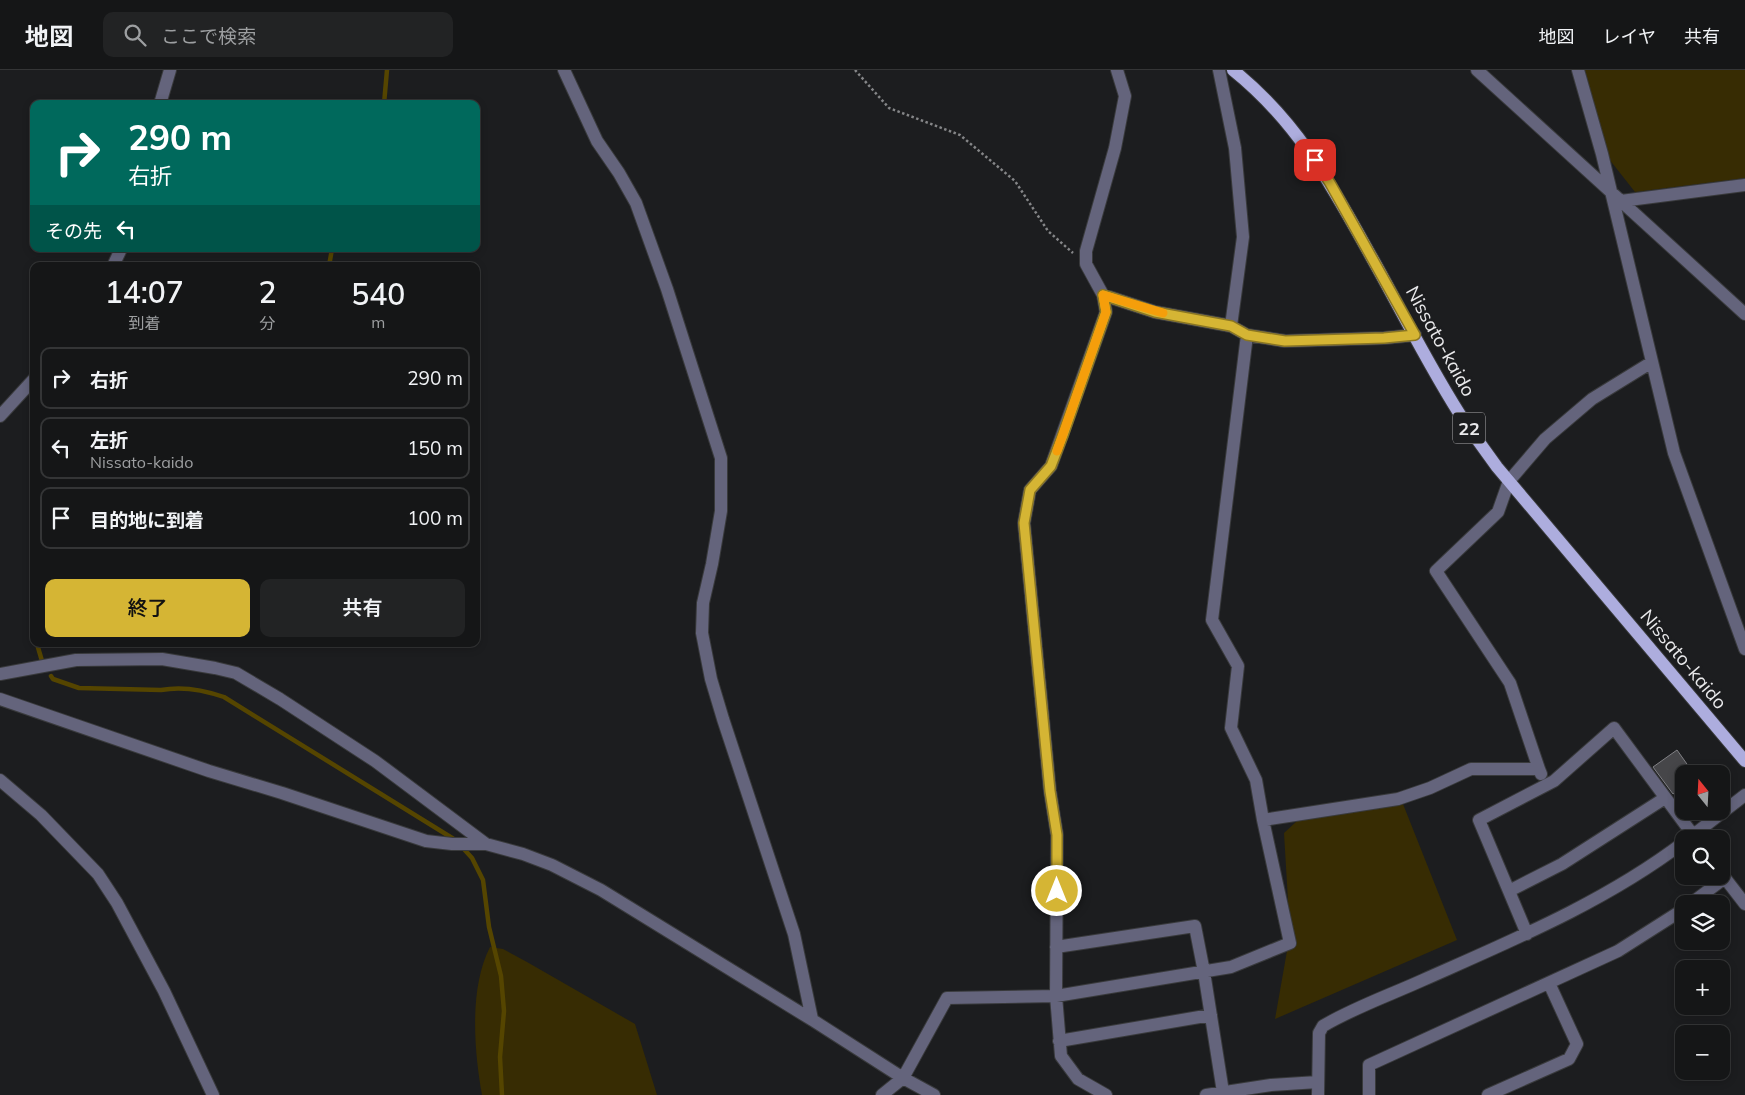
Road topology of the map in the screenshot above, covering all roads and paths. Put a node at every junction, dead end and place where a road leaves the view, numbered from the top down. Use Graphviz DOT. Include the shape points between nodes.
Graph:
graph roads {
  1 [pos="170,70"];
  2 [pos="564,70"];
  3 [pos="855,70"];
  4 [pos="1117,70"];
  5 [pos="1219,70"];
  6 [pos="1232,70"];
  7 [pos="1477,70"];
  8 [pos="1578,70"];
  9 [pos="161,100"];
  10 [pos="1745,185"];
  11 [pos="1611,192"];
  12 [pos="1621,201"];
  13 [pos="1086,264"];
  14 [pos="1103,295"];
  15 [pos="1745,314"];
  16 [pos="1231,326"];
  17 [pos="1247,335"];
  18 [pos="1415,335"];
  19 [pos="1652,362"];
  20 [pos="30,382"];
  21 [pos="0,416"];
  22 [pos="1509,481"];
  23 [pos="1745,649"];
  24 [pos="0,674"];
  25 [pos="0,699"];
  26 [pos="1745,761"];
  27 [pos="1539,768"];
  28 [pos="0,780"];
  29 [pos="1546,785"];
  30 [pos="1745,795"];
  31 [pos="1665,798"];
  32 [pos="1263,820"];
  33 [pos="1685,830"];
  34 [pos="1701,830"];
  35 [pos="486,844"];
  36 [pos="1675,850"];
  37 [pos="1730,884"];
  38 [pos="1712,885"];
  39 [pos="1509,891"];
  40 [pos="1700,895"];
  41 [pos="1745,904"];
  42 [pos="1675,914"];
  43 [pos="1527,934"];
  44 [pos="1056,947"];
  45 [pos="1204,972"];
  46 [pos="1549,983"];
  47 [pos="1056,996"];
  48 [pos="1211,1015"];
  49 [pos="812,1019"];
  50 [pos="1059,1041"];
  51 [pos="903,1078"];
  52 [pos="1318,1082"];
  53 [pos="1271,1090"];
  54 [pos="1223,1092"];
  55 [pos="213,1095"];
  56 [pos="882,1095"];
  57 [pos="934,1095"];
  58 [pos="1106,1095"];
  59 [pos="1206,1095"];
  60 [pos="1318,1095"];
  61 [pos="1369,1095"];
  62 [pos="1488,1095"];
  1 -- 9 [label="street"];
  2 -- 49 [label="street" via="597,141 636,203 721,458 721,511 703,603 702,633 723,719 794,934"];
  3 -- 13 [label="path" via="889,108 960,135 1015,181 1048,231"];
  4 -- 13 [label="street" via="1125,96 1115,148 1086,251"];
  5 -- 16 [label="street" via="1235,148 1244,238"];
  6 -- 18 [label="main road, Nissato-kaido / 22" via="1285,120 1308,148"];
  7 -- 11 [label="street"];
  8 -- 11 [label="street"];
  10 -- 12 [label="street"];
  11 -- 12 [label="street"];
  11 -- 19 [label="street"];
  12 -- 15 [label="street"];
  13 -- 14 [label="street"];
  14 -- 16 [label="street" via="1155,312"];
  14 -- 44 [label="street" via="1106,312 1086,372 1051,466 1030,490 1024,523 1057,835"];
  16 -- 17 [label="street"];
  17 -- 18 [label="street" via="1285,341"];
  17 -- 32 [label="street" via="1212,620 1238,666 1231,728 1256,780"];
  18 -- 22 [label="main road, Nissato-kaido / 22" via="1466,424"];
  19 -- 22 [label="street" via="1592,399 1545,439"];
  19 -- 23 [label="street" via="1674,453"];
  20 -- 21 [label="street"];
  22 -- 26 [label="main road, Nissato-kaido / 22"];
  22 -- 27 [label="street" via="1498,512 1436,571 1510,683"];
  24 -- 35 [label="street" via="76,660 162,658 236,673 375,761"];
  25 -- 35 [label="street" via="426,841"];
  27 -- 29 [label="street"];
  27 -- 32 [label="street" via="1471,769 1398,799"];
  28 -- 55 [label="street" via="42,815 98,874 164,991"];
  29 -- 31 [label="street" via="1614,728"];
  29 -- 39 [label="street" via="1479,820"];
  30 -- 34 [label="street"];
  31 -- 33 [label="street"];
  31 -- 39 [label="street" via="1562,864"];
  32 -- 45 [label="street" via="1290,942 1231,967"];
  35 -- 49 [label="street" via="552,865 601,890"];
  36 -- 43 [label="street" via="1596,899"];
  37 -- 41 [label="street"];
  38 -- 40 [label="street"];
  39 -- 43 [label="street"];
  42 -- 46 [label="street" via="1618,952"];
  43 -- 52 [label="street" via="1323,1026 1319,1033"];
  44 -- 45 [label="street" via="1195,926"];
  44 -- 47 [label="street"];
  45 -- 47 [label="street"];
  45 -- 48 [label="street"];
  46 -- 61 [label="street" via="1369,1065"];
  46 -- 62 [label="street" via="1577,1044 1569,1059"];
  47 -- 50 [label="street"];
  47 -- 51 [label="street" via="947,998"];
  48 -- 50 [label="street"];
  48 -- 54 [label="street"];
  49 -- 51 [label="street"];
  50 -- 58 [label="street" via="1061,1056 1078,1079"];
  51 -- 56 [label="street"];
  51 -- 57 [label="street"];
  52 -- 53 [label="street"];
  52 -- 60 [label="street"];
  53 -- 54 [label="street"];
  54 -- 59 [label="street"];
}
